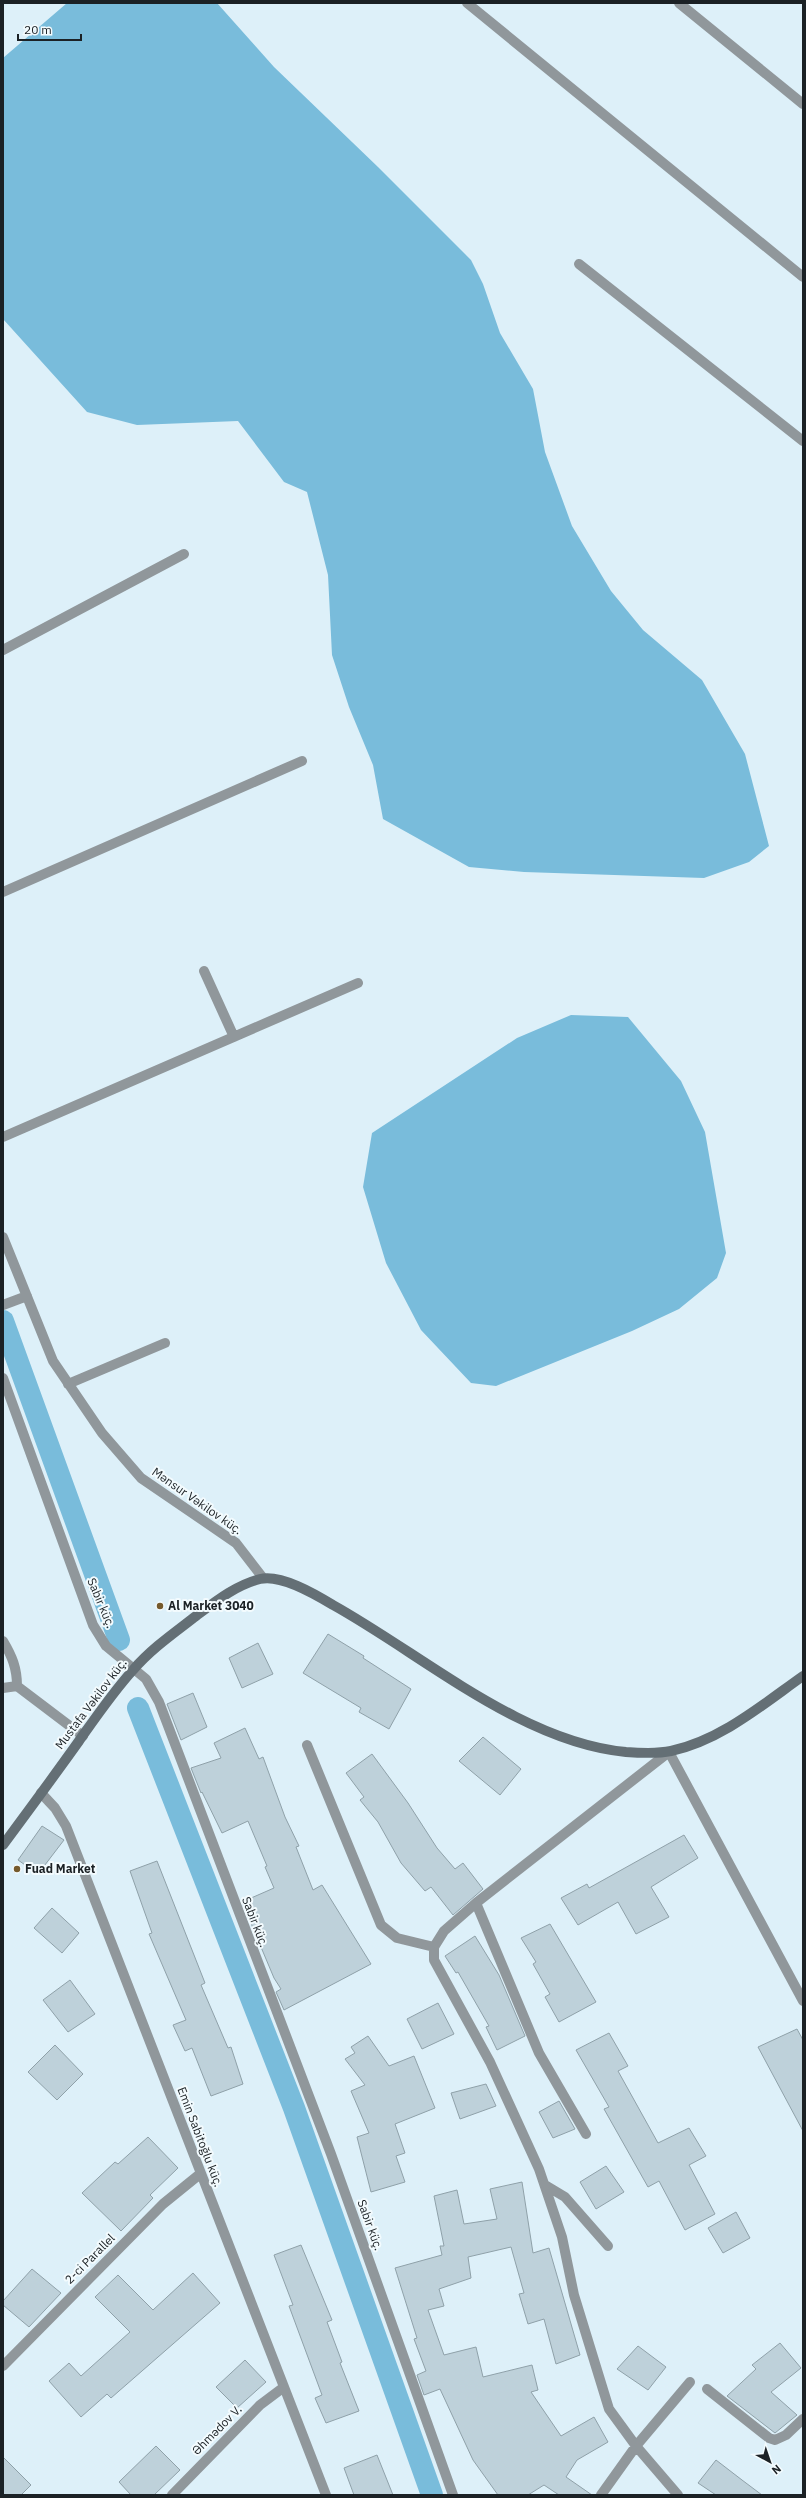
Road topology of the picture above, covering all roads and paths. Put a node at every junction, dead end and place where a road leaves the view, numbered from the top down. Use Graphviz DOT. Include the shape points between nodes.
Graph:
graph roads {
  1 [pos="467,3"];
  2 [pos="679,3"];
  3 [pos="803,104"];
  4 [pos="579,264"];
  5 [pos="803,277"];
  6 [pos="803,441"];
  7 [pos="184,554"];
  8 [pos="3,650"];
  9 [pos="302,760"];
  10 [pos="3,892"];
  11 [pos="204,971"];
  12 [pos="358,983"];
  13 [pos="234,1037"];
  14 [pos="3,1137"];
  15 [pos="3,1237"];
  16 [pos="27,1296"];
  17 [pos="3,1305"];
  18 [pos="165,1342"];
  19 [pos="3,1378"];
  20 [pos="68,1384"];
  21 [pos="263,1578"];
  22 [pos="3,1641"];
  23 [pos="134,1669"];
  24 [pos="803,1676"];
  25 [pos="17,1686"];
  26 [pos="3,1688"];
  27 [pos="83,1736"];
  28 [pos="307,1745"];
  29 [pos="669,1752"];
  30 [pos="41,1793"];
  31 [pos="3,1844"];
  32 [pos="476,1903"];
  33 [pos="434,1947"];
  34 [pos="803,2001"];
  35 [pos="586,2134"];
  36 [pos="200,2174"];
  37 [pos="545,2185"];
  38 [pos="608,2246"];
  39 [pos="3,2366"];
  40 [pos="690,2382"];
  41 [pos="284,2387"];
  42 [pos="707,2389"];
  43 [pos="803,2419"];
  44 [pos="636,2446"];
  45 [pos="172,2495"];
  46 [pos="326,2495"];
  47 [pos="453,2495"];
  48 [pos="602,2495"];
  49 [pos="678,2495"];
  1 -- 5 [label="street"];
  2 -- 3 [label="street"];
  4 -- 6 [label="street"];
  7 -- 8 [label="street"];
  9 -- 10 [label="street"];
  11 -- 13 [label="street"];
  12 -- 13 [label="street"];
  13 -- 14 [label="street"];
  15 -- 16 [label="street, Mənsur Vəkilov küç."];
  16 -- 17 [label="street"];
  16 -- 20 [label="street, Mənsur Vəkilov küç." via="53,1362"];
  18 -- 20 [label="street"];
  19 -- 23 [label="street, Sabir küç." via="93,1625 106,1646"];
  20 -- 21 [label="street, Mənsur Vəkilov küç." via="102,1433 141,1478 236,1543"];
  21 -- 23 [label="street, Mustafa Vəkilov küç." via="237,1588 215,1601 160,1644"];
  21 -- 29 [label="street" via="286,1582 309,1591 345,1611 425,1664 545,1730 569,1740 607,1750"];
  22 -- 25 [label="street" via="14,1659"];
  23 -- 27 [label="street, Mustafa Vəkilov küç."];
  23 -- 47 [label="street, Sabir küç." via="152,1687 159,1702 331,2154"];
  24 -- 29 [label="street" via="728,1728"];
  25 -- 26 [label="street"];
  25 -- 27 [label="street"];
  27 -- 30 [label="street, Mustafa Vəkilov küç."];
  28 -- 33 [label="street" via="381,1925 397,1938"];
  29 -- 32 [label="street"];
  29 -- 34 [label="street"];
  30 -- 31 [label="street, Mustafa Vəkilov küç."];
  30 -- 36 [label="street, Emin Sabitoğlu küç." via="66,1826"];
  32 -- 33 [label="street" via="444,1931"];
  32 -- 35 [label="street" via="539,2053"];
  33 -- 37 [label="street" via="434,1960 490,2062"];
  36 -- 39 [label="street, 2-ci Parallel" via="163,2204"];
  36 -- 41 [label="street, Emin Sabitoğlu küç."];
  37 -- 38 [label="street" via="565,2197"];
  37 -- 44 [label="street" via="562,2237 574,2295 609,2409"];
  40 -- 44 [label="street"];
  41 -- 45 [label="street, Əhmədov V." via="260,2405"];
  41 -- 46 [label="street, Emin Sabitoğlu küç."];
  42 -- 43 [label="street" via="775,2440 786,2435"];
  44 -- 48 [label="street"];
  44 -- 49 [label="street"];
}
